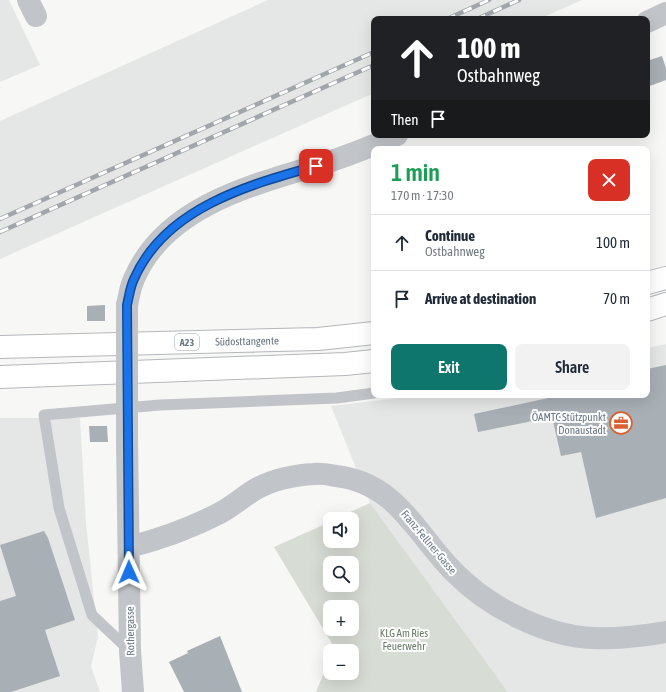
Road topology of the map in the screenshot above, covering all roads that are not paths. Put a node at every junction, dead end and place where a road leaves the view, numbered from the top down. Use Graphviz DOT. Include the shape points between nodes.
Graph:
graph roads {
  1 [pos="666,13"];
  2 [pos="650,21"];
  3 [pos="390,138"];
  4 [pos="371,146"];
  5 [pos="372,146"];
  6 [pos="666,278"];
  7 [pos="650,282"];
  8 [pos="666,304"];
  9 [pos="650,309"];
  10 [pos="371,333"];
  11 [pos="0,347"];
  12 [pos="371,361"];
  13 [pos="0,377"];
  14 [pos="371,393"];
  15 [pos="129,548"];
  16 [pos="666,632"];
  17 [pos="130,651"];
  18 [pos="133,692"];
  1 -- 2 [label="street"];
  3 -- 5 [label="street, Rothergasse, bridge"];
  4 -- 15 [label="street, Rothergasse, bridge" via="267,180 216,201 171,228 143,260 133,280 127,305"];
  6 -- 7 [label="highway"];
  8 -- 9 [label="highway"];
  10 -- 11 [label="highway, Südosttangente / A23" via="318,339"];
  12 -- 13 [label="highway"];
  14 -- 17 [label="lane" via="337,398 160,404 44,414 59,508 92,615"];
  15 -- 16 [label="street, Franz-Fellner-Gasse" via="178,533 222,512 257,489 286,477 317,474 346,477 379,490 404,511 454,572 480,595 511,614 545,629 591,638 632,637"];
  15 -- 17 [label="street, Rothergasse"];
  17 -- 18 [label="street, Rothergasse"];
}
